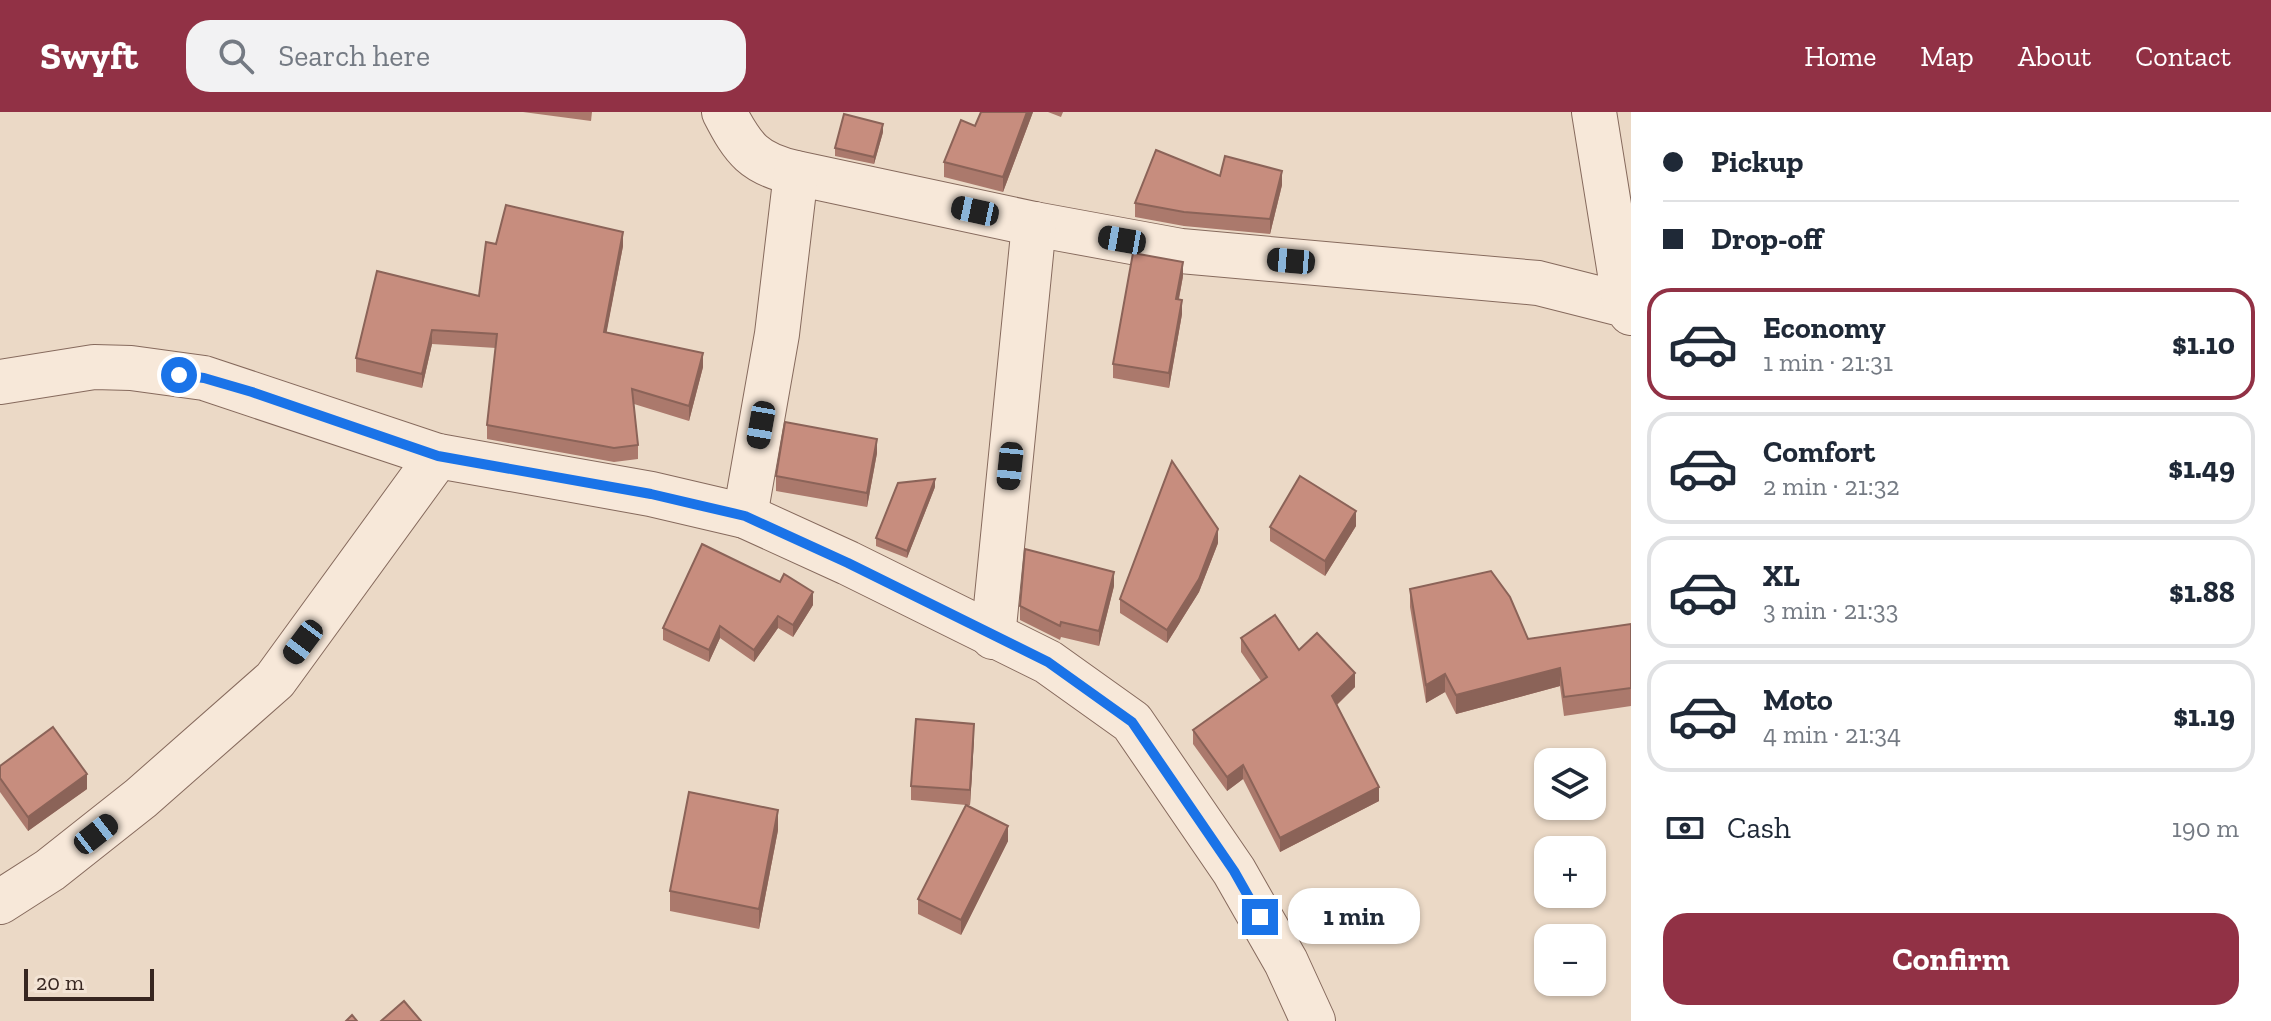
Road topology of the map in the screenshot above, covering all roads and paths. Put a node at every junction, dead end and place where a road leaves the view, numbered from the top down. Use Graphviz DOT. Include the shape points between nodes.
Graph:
graph roads {
  1 [pos="724,112"];
  2 [pos="1594,112"];
  3 [pos="796,173"];
  4 [pos="1034,224"];
  5 [pos="1628,309"];
  6 [pos="0,382"];
  7 [pos="438,456"];
  8 [pos="745,516"];
  9 [pos="993,637"];
  10 [pos="0,902"];
  11 [pos="1313,1021"];
  1 -- 3 [label="street" via="753,157"];
  2 -- 5 [label="street"];
  3 -- 4 [label="street"];
  3 -- 8 [label="street" via="777,334"];
  4 -- 5 [label="street" via="1181,251 1538,283"];
  4 -- 9 [label="street"];
  6 -- 7 [label="street" via="94,367 204,378"];
  7 -- 8 [label="street"];
  7 -- 10 [label="street" via="275,680 141,798"];
  8 -- 9 [label="street"];
  9 -- 11 [label="street" via="1048,662 1132,722 1234,871"];
}
